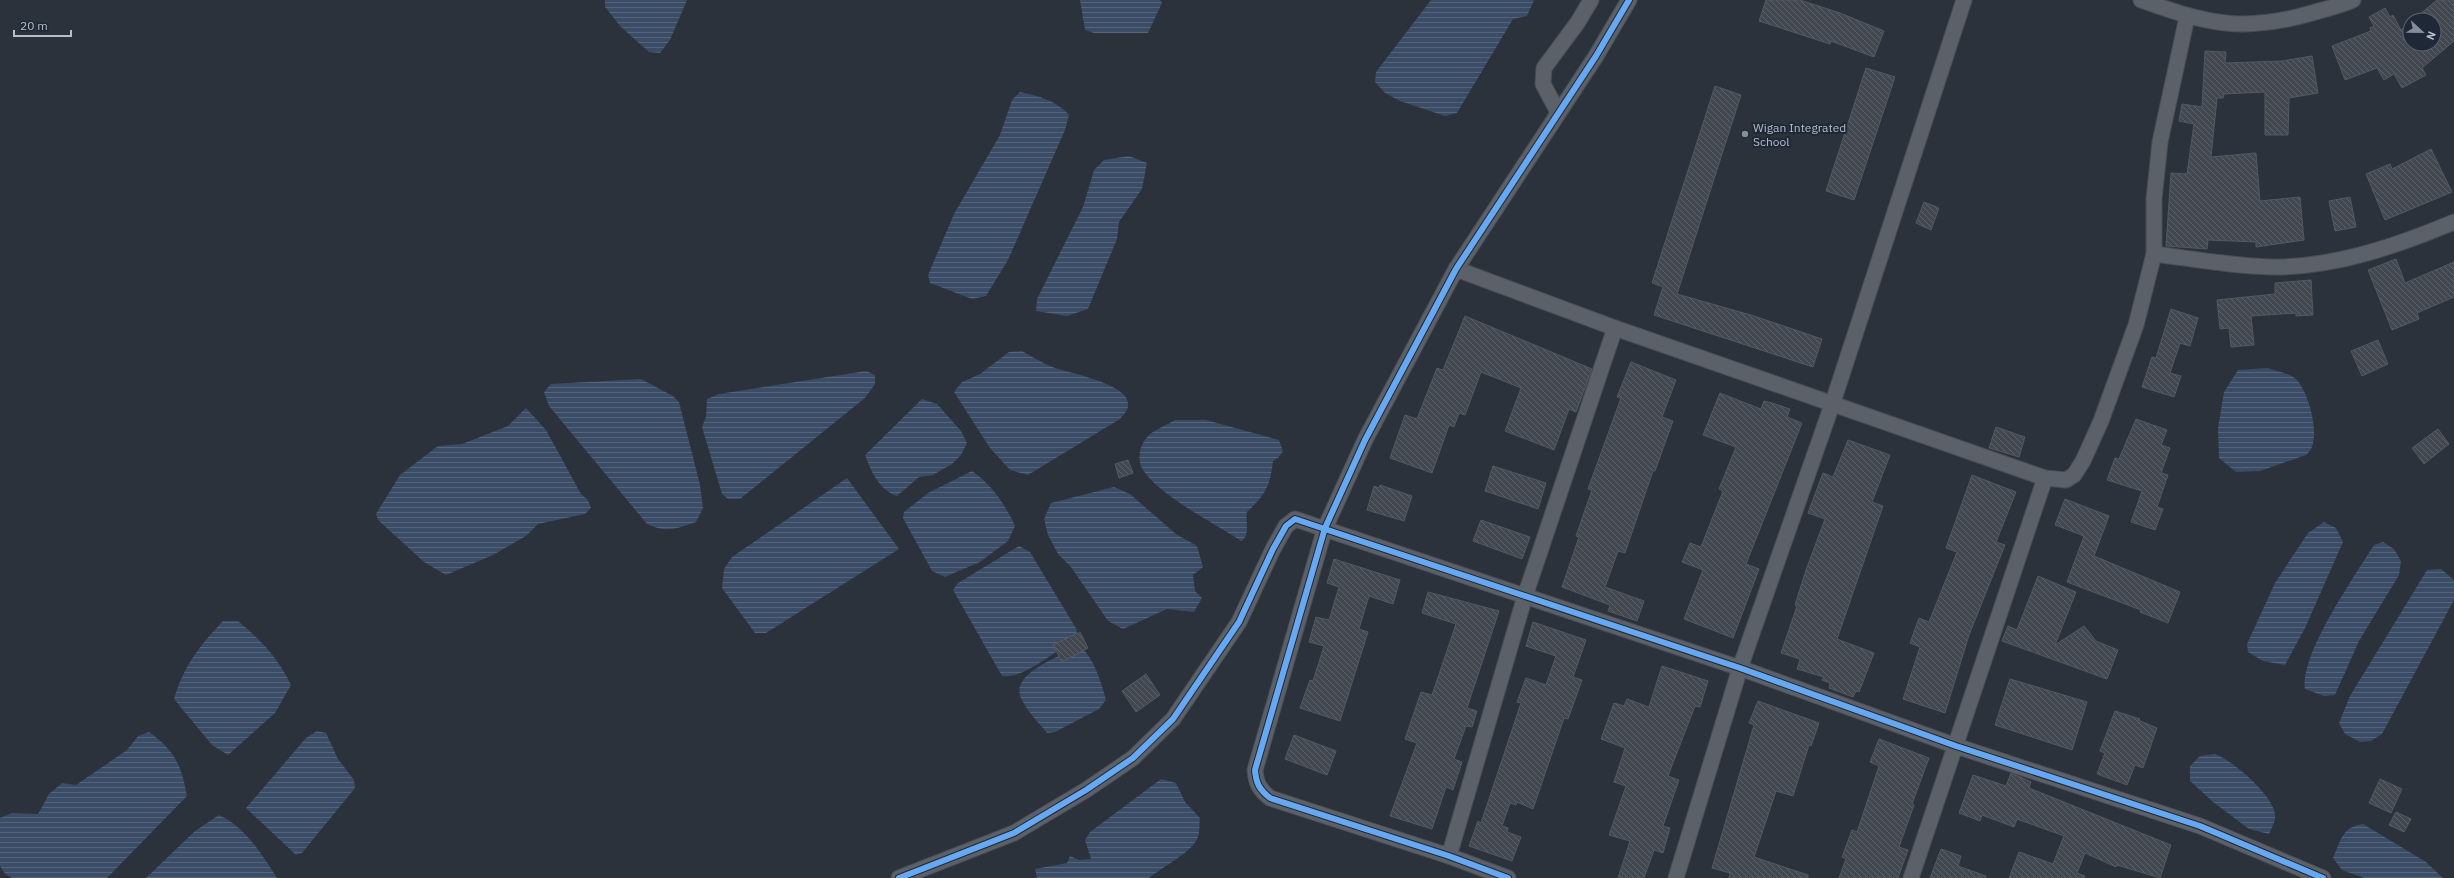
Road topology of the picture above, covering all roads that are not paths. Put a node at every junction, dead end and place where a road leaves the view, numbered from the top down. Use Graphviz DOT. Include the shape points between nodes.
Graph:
graph roads {
  1 [pos="1591,0"];
  2 [pos="1629,0"];
  3 [pos="1964,0"];
  4 [pos="2142,0"];
  5 [pos="2353,0"];
  6 [pos="2187,17"];
  7 [pos="1558,112"];
  8 [pos="2454,222"];
  9 [pos="2154,254"];
  10 [pos="1456,269"];
  11 [pos="1615,328"];
  12 [pos="1833,402"];
  13 [pos="2045,478"];
  14 [pos="1325,528"];
  15 [pos="1525,596"];
  16 [pos="1740,668"];
  17 [pos="1956,746"];
  18 [pos="1449,856"];
  19 [pos="899,878"];
  20 [pos="1508,878"];
  21 [pos="1676,878"];
  22 [pos="1911,878"];
  23 [pos="2323,878"];
  1 -- 7 [label="street" via="1544,68 1543,84"];
  2 -- 7 [label="street"];
  3 -- 12 [label="street"];
  4 -- 6 [label="street"];
  5 -- 6 [label="street" via="2289,20 2246,25"];
  6 -- 9 [label="street" via="2160,142 2154,199"];
  7 -- 10 [label="street"];
  8 -- 9 [label="street" via="2387,248 2338,260 2279,267"];
  9 -- 13 [label="street" via="2136,325 2101,421 2083,461 2074,475 2066,480"];
  10 -- 11 [label="street"];
  10 -- 14 [label="street" via="1365,440"];
  11 -- 12 [label="street"];
  11 -- 15 [label="street"];
  12 -- 13 [label="street"];
  12 -- 16 [label="street"];
  13 -- 17 [label="street"];
  14 -- 15 [label="street"];
  14 -- 18 [label="street" via="1255,770 1256,781 1270,798"];
  14 -- 19 [label="street" via="1295,519 1286,526 1239,622 1173,719 1133,758 1086,790 1014,833"];
  15 -- 16 [label="street"];
  15 -- 18 [label="street"];
  16 -- 17 [label="street"];
  16 -- 21 [label="street"];
  17 -- 22 [label="street"];
  17 -- 23 [label="street" via="2200,826"];
  18 -- 20 [label="street"];
}
